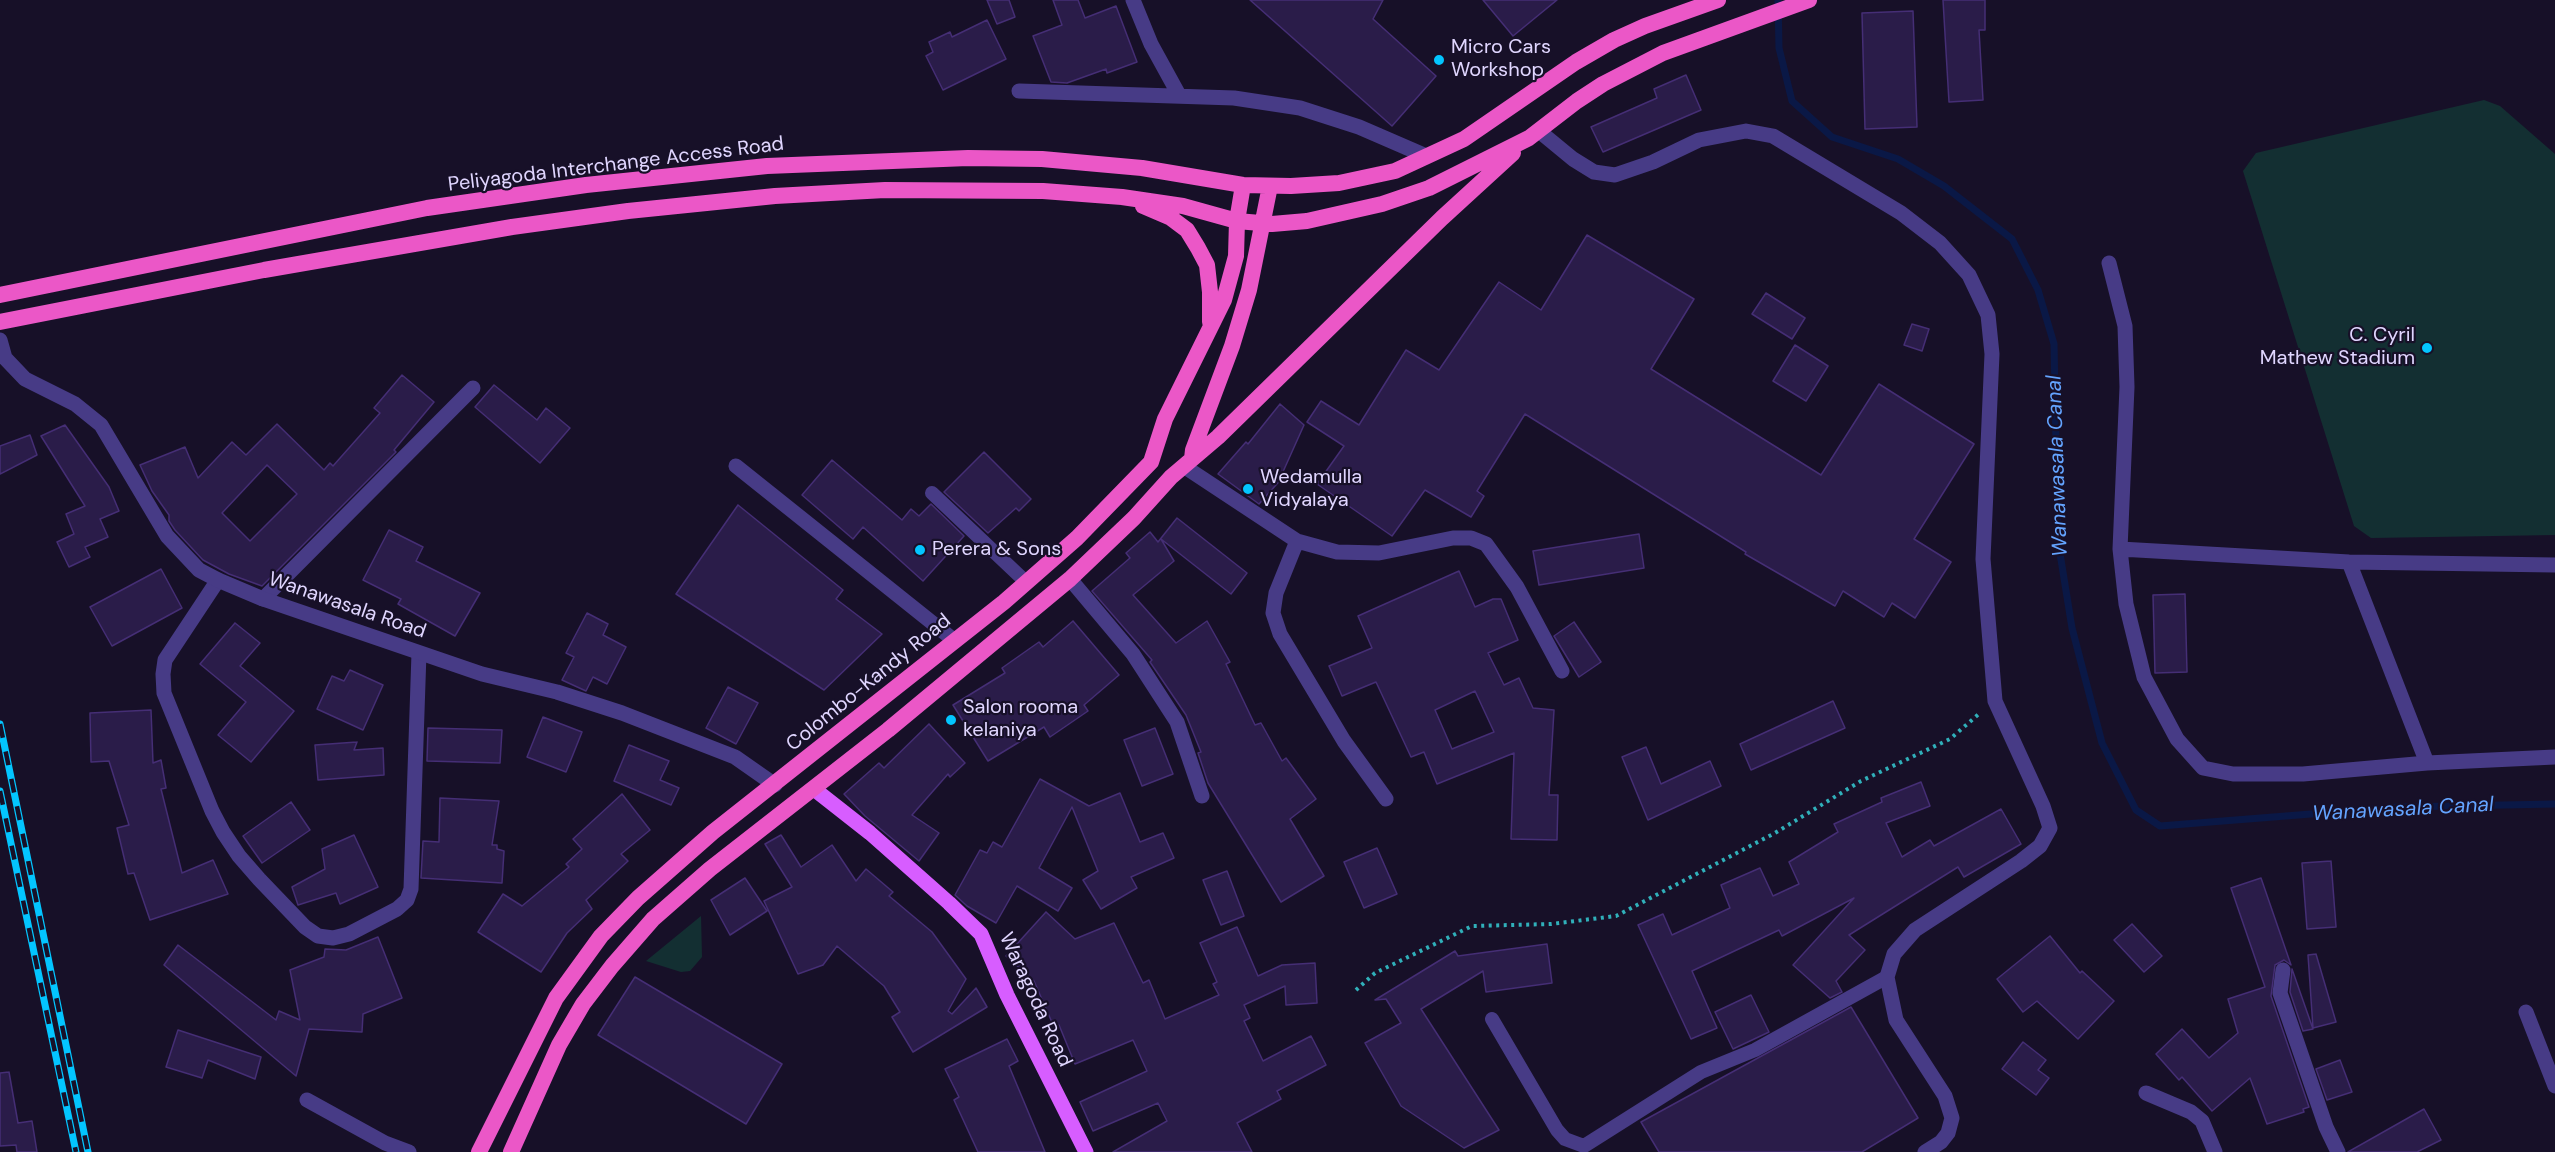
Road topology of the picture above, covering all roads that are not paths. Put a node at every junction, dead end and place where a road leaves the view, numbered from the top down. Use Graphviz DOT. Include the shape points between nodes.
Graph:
graph roads {
  1 [pos="1133,0"];
  2 [pos="1718,0"];
  3 [pos="1809,0"];
  4 [pos="1019,91"];
  5 [pos="1179,95"];
  6 [pos="1534,135"];
  7 [pos="1426,156"];
  8 [pos="1243,185"];
  9 [pos="1270,186"];
  10 [pos="1122,197"];
  11 [pos="1237,221"];
  12 [pos="1261,223"];
  13 [pos="2109,263"];
  14 [pos="0,295"];
  15 [pos="0,322"];
  16 [pos="1210,332"];
  17 [pos="0,340"];
  18 [pos="473,388"];
  19 [pos="1189,463"];
  20 [pos="736,466"];
  21 [pos="932,493"];
  22 [pos="1297,541"];
  23 [pos="2120,549"];
  24 [pos="2349,562"];
  25 [pos="2555,565"];
  26 [pos="1070,579"];
  27 [pos="218,580"];
  28 [pos="1026,582"];
  29 [pos="263,599"];
  30 [pos="955,641"];
  31 [pos="419,653"];
  32 [pos="1562,671"];
  33 [pos="2555,757"];
  34 [pos="2427,763"];
  35 [pos="775,785"];
  36 [pos="814,789"];
  37 [pos="1202,796"];
  38 [pos="1386,799"];
  39 [pos="2283,970"];
  40 [pos="1887,977"];
  41 [pos="2526,1012"];
  42 [pos="1492,1019"];
  43 [pos="2555,1086"];
  44 [pos="2146,1094"];
  45 [pos="307,1100"];
  46 [pos="409,1152"];
  47 [pos="479,1152"];
  48 [pos="511,1152"];
  49 [pos="1086,1152"];
  50 [pos="1925,1152"];
  51 [pos="2215,1152"];
  52 [pos="2338,1152"];
  1 -- 5 [label="street"];
  2 -- 7 [label="highway" via="1614,40 1464,138"];
  3 -- 6 [label="highway" via="1632,68 1577,101"];
  4 -- 5 [label="street"];
  5 -- 7 [label="street" via="1300,108 1359,127"];
  6 -- 12 [label="highway" via="1429,188 1382,204 1307,221"];
  6 -- 19 [label="highway" via="1442,218"];
  6 -- 40 [label="street" via="1594,172 1615,175 1718,135 1746,131 1773,136 1901,213 1940,243 1969,275 1988,315 1992,354 1983,559 1995,701 2050,828 2040,846 2021,861 1916,930 1894,954"];
  7 -- 9 [label="highway" via="1395,171 1339,183"];
  8 -- 9 [label="highway"];
  8 -- 11 [label="highway, Colombo-Kandy Road"];
  8 -- 14 [label="highway, Peliyagoda Interchange Access Road" via="1142,168 1042,159 766,166 586,185 427,208"];
  9 -- 12 [label="highway"];
  10 -- 11 [label="highway" via="1183,206"];
  10 -- 15 [label="highway" via="1043,191 885,190 628,211 276,268"];
  10 -- 16 [label="highway" via="1171,218 1187,230 1207,265"];
  11 -- 12 [label="highway"];
  11 -- 16 [label="highway, Colombo-Kandy Road" via="1236,256"];
  12 -- 19 [label="highway" via="1249,290"];
  13 -- 23 [label="street" via="2125,326 2127,387"];
  16 -- 28 [label="highway, Colombo-Kandy Road" via="1165,419 1151,462 1090,525"];
  17 -- 27 [label="street, Wanawasala Road" via="5,358 25,379 75,404 101,425 167,536 199,570"];
  18 -- 29 [label="street"];
  19 -- 22 [label="street"];
  19 -- 26 [label="highway"];
  20 -- 30 [label="street"];
  21 -- 28 [label="lane"];
  22 -- 32 [label="street" via="1337,552 1379,554 1453,538 1471,538 1486,544 1517,587"];
  22 -- 38 [label="street" via="1276,593 1273,613 1280,634 1344,741"];
  23 -- 24 [label="street"];
  23 -- 34 [label="street" via="2126,604 2144,677 2177,739 2203,768 2233,774 2303,774"];
  24 -- 25 [label="street"];
  24 -- 34 [label="street"];
  26 -- 36 [label="highway"];
  26 -- 37 [label="street" via="1133,654 1176,722"];
  27 -- 29 [label="street, Wanawasala Road"];
  27 -- 31 [label="street" via="165,660 164,693 223,832 259,879 318,936 350,934 397,909 411,890"];
  28 -- 30 [label="highway, Colombo-Kandy Road"];
  29 -- 31 [label="street, Wanawasala Road"];
  30 -- 35 [label="highway, Colombo-Kandy Road"];
  31 -- 35 [label="street, Wanawasala Road" via="622,714 735,757"];
  33 -- 34 [label="street"];
  35 -- 36 [label="highway"];
  35 -- 47 [label="highway, Colombo-Kandy Road" via="690,851 601,936 555,998"];
  36 -- 48 [label="highway" via="710,869 654,919 612,966 559,1045"];
  36 -- 49 [label="main road, Waragoda Road" via="870,833 981,934 1007,995"];
  39 -- 52 [label="street" via="2280,993"];
  40 -- 42 [label="lane" via="1755,1050 1701,1072 1584,1146 1565,1139 1557,1130"];
  40 -- 50 [label="street" via="1896,1020 1945,1096 1952,1118 1941,1142"];
  41 -- 43 [label="street"];
  44 -- 51 [label="street" via="2191,1112 2202,1121"];
  45 -- 46 [label="street" via="384,1143"];
}
